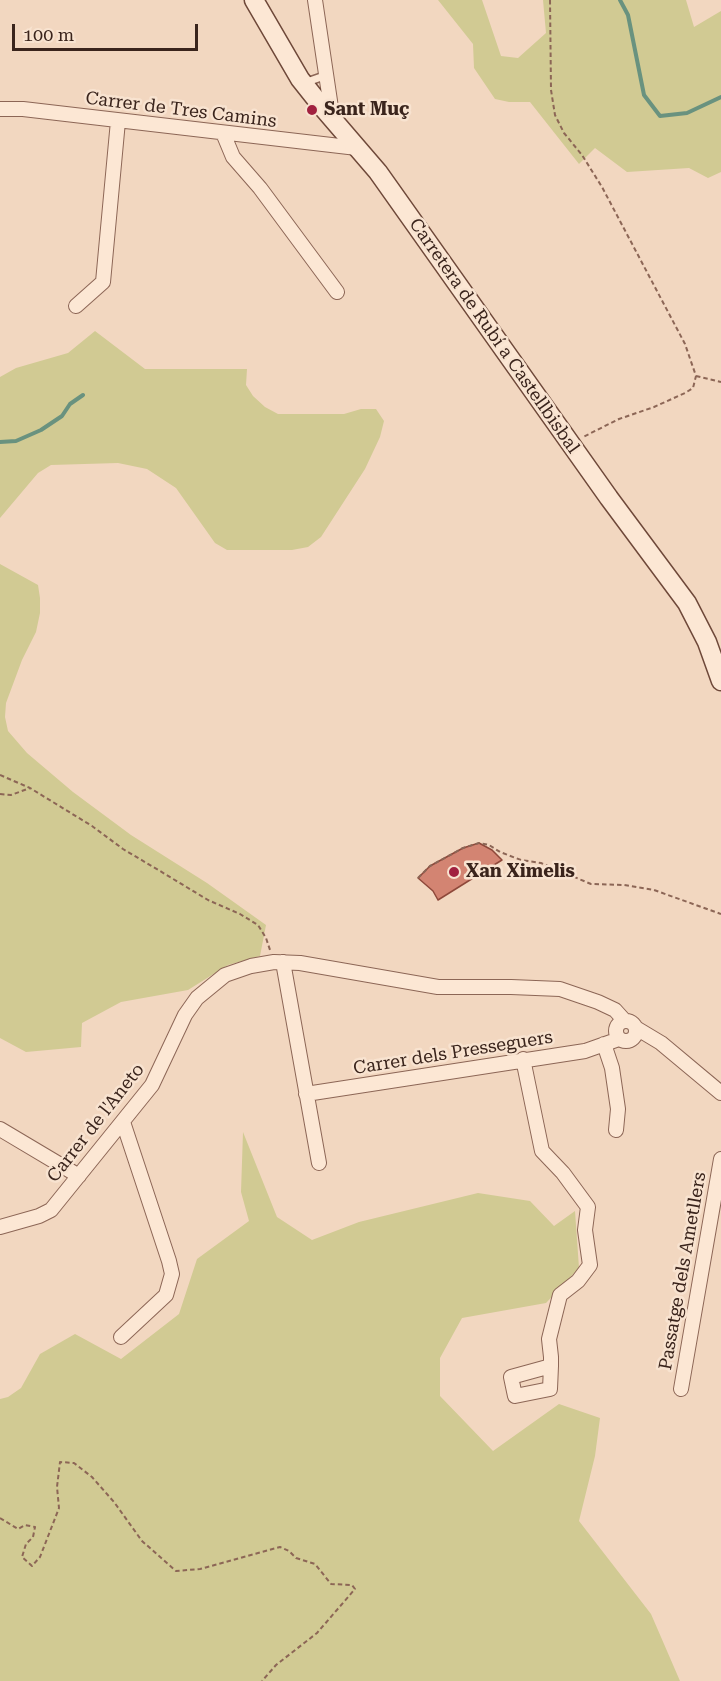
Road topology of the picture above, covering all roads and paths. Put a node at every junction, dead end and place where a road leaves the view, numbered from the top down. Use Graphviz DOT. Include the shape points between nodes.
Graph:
graph roads {
  1 [pos="254,0"];
  2 [pos="315,0"];
  3 [pos="550,0"];
  4 [pos="327,75"];
  5 [pos="303,83"];
  6 [pos="0,109"];
  7 [pos="118,120"];
  8 [pos="333,120"];
  9 [pos="223,133"];
  10 [pos="357,148"];
  11 [pos="337,292"];
  12 [pos="76,306"];
  13 [pos="696,376"];
  14 [pos="721,382"];
  15 [pos="570,444"];
  16 [pos="721,681"];
  17 [pos="0,775"];
  18 [pos="30,788"];
  19 [pos="0,794"];
  20 [pos="418,878"];
  21 [pos="721,914"];
  22 [pos="278,962"];
  23 [pos="623,1031"];
  24 [pos="604,1044"];
  25 [pos="523,1059"];
  26 [pos="721,1092"];
  27 [pos="306,1094"];
  28 [pos="123,1122"];
  29 [pos="0,1129"];
  30 [pos="616,1130"];
  31 [pos="721,1160"];
  32 [pos="319,1163"];
  33 [pos="79,1176"];
  34 [pos="0,1227"];
  35 [pos="122,1337"];
  36 [pos="551,1366"];
  37 [pos="681,1389"];
  38 [pos="0,1518"];
  39 [pos="262,1681"];
  1 -- 5 [label="street, Carretera de Rubí a Castellbisbal"];
  2 -- 4 [label="street"];
  3 -- 13 [label="path" via="555,115 602,187 685,344"];
  4 -- 5 [label="lane"];
  4 -- 8 [label="street"];
  5 -- 8 [label="street, Carretera de Rubí a Castellbisbal"];
  6 -- 7 [label="street, Carrer de Tres Camins"];
  7 -- 9 [label="street, Carrer de Tres Camins"];
  7 -- 12 [label="street" via="103,282"];
  8 -- 10 [label="street, Carretera de Rubí a Castellbisbal"];
  9 -- 10 [label="street, Carrer de Tres Camins"];
  9 -- 11 [label="street" via="233,157"];
  10 -- 15 [label="street, Carretera de Rubí a Castellbisbal" via="378,172"];
  13 -- 14 [label="path"];
  13 -- 15 [label="path" via="693,388 684,393"];
  15 -- 16 [label="street, Carretera de Rubí a Castellbisbal" via="687,603"];
  17 -- 18 [label="path"];
  18 -- 19 [label="path" via="11,795"];
  18 -- 22 [label="path" via="92,825 123,849 258,925"];
  20 -- 21 [label="path" via="430,866 479,843 591,884 654,890"];
  22 -- 23 [label="street, Carrer de l'Aneto" via="438,987 560,990 604,1005"];
  22 -- 27 [label="street"];
  22 -- 28 [label="street, Carrer de l'Aneto" via="225,975 197,998 152,1085"];
  23 -- 24 [label="street"];
  23 -- 26 [label="street" via="667,1048"];
  24 -- 25 [label="street, Carrer dels Presseguers" via="585,1051"];
  24 -- 30 [label="street" via="618,1109"];
  25 -- 27 [label="street, Carrer dels Presseguers"];
  25 -- 36 [label="street" via="542,1151 588,1207 585,1230 590,1265 560,1295 549,1339"];
  27 -- 32 [label="street"];
  28 -- 33 [label="street, Carrer de l'Aneto"];
  28 -- 35 [label="street" via="172,1274 166,1295"];
  29 -- 33 [label="street"];
  31 -- 37 [label="street, Passatge dels Ametllers"];
  33 -- 34 [label="street, Carrer de l'Aneto" via="51,1210"];
  38 -- 39 [label="path" via="18,1529 25,1525 35,1527 22,1557 32,1566 40,1557 59,1508 60,1462 74,1462 114,1502 142,1541 176,1571 200,1569 280,1547 315,1564 331,1584 352,1585 355,1589 317,1633"];
}
